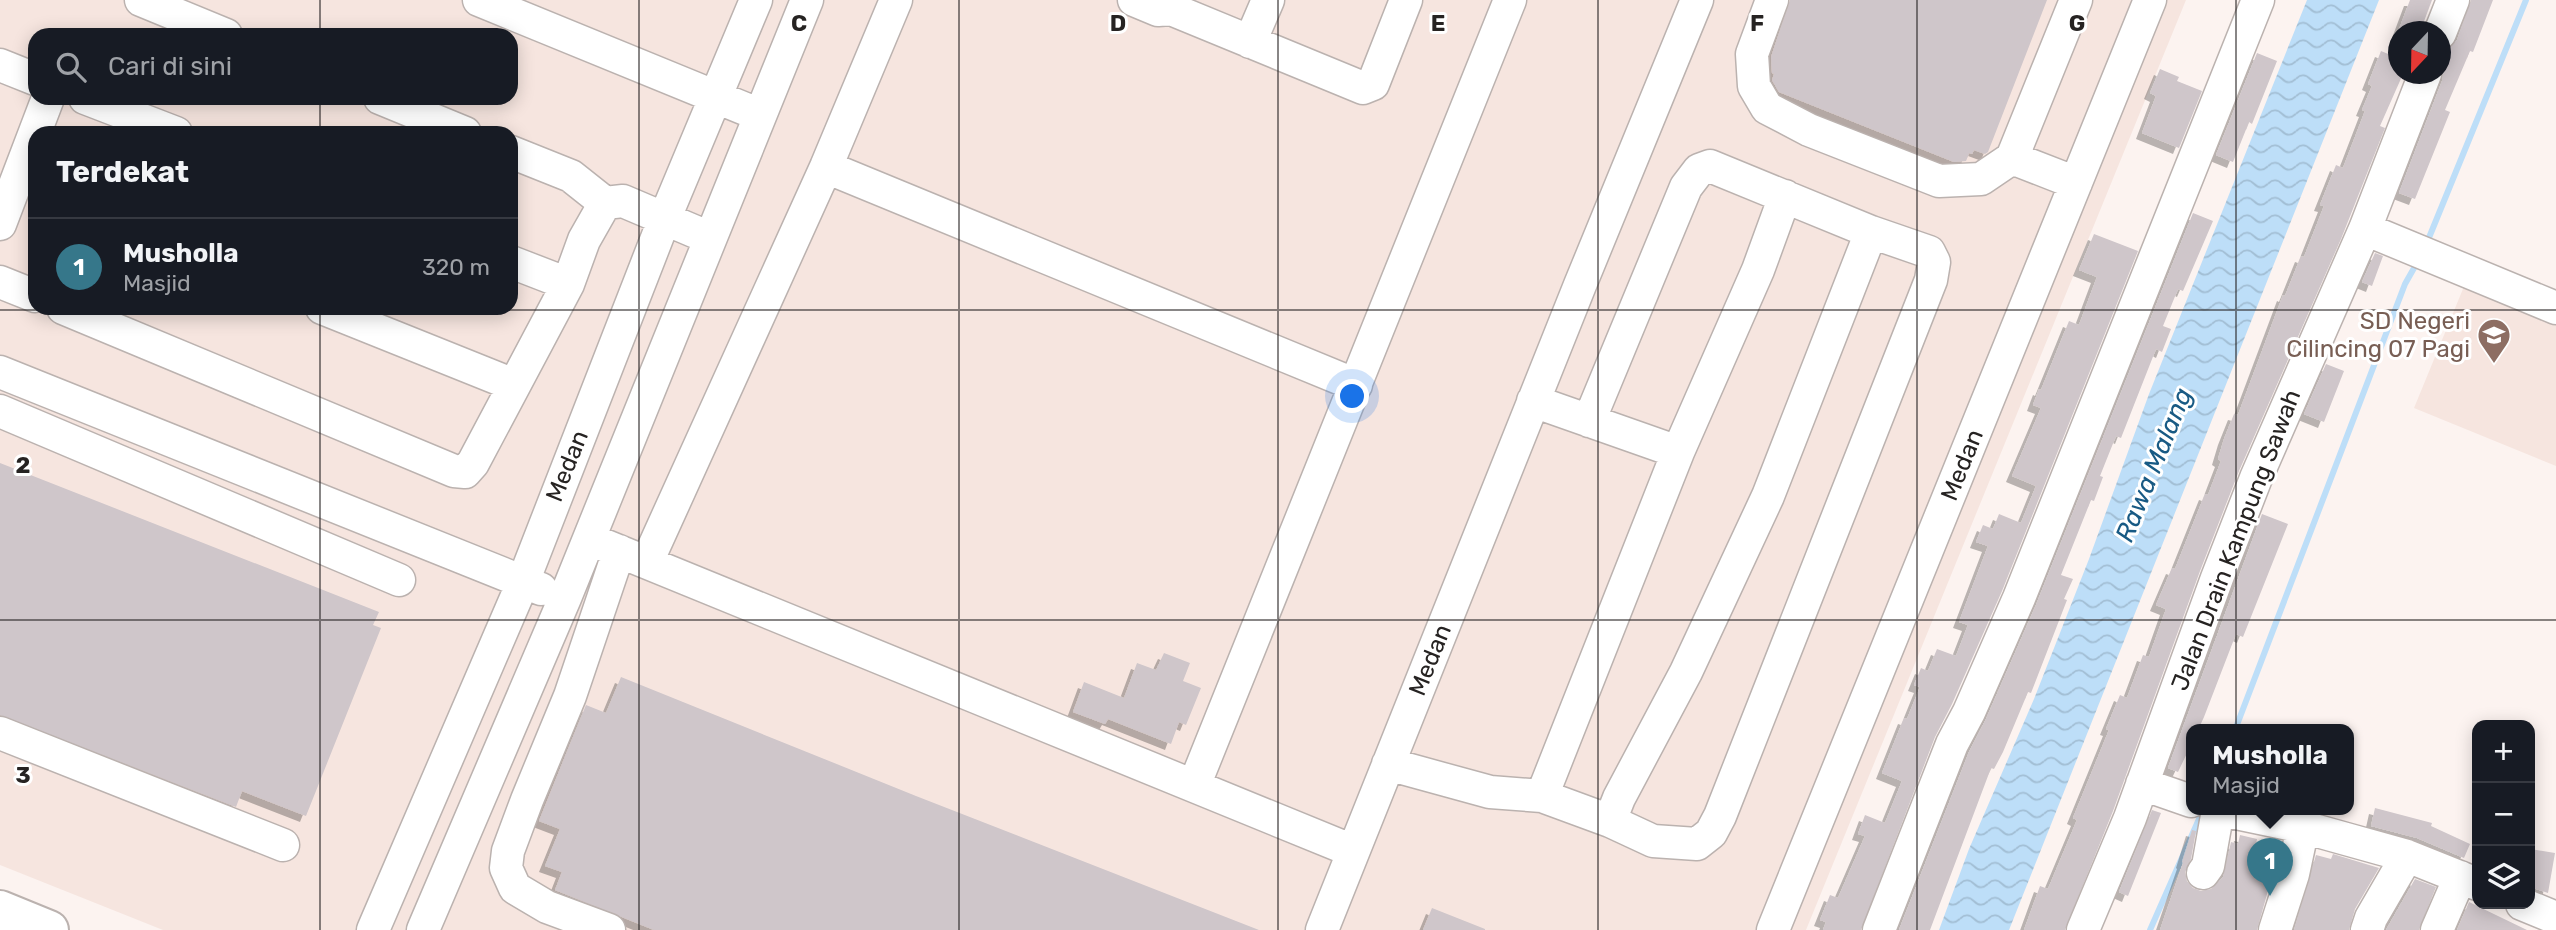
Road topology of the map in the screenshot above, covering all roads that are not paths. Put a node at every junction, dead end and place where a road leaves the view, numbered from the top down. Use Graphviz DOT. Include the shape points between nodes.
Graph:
graph roads {
  1 [pos="141,0"];
  2 [pos="479,0"];
  3 [pos="756,0"];
  4 [pos="807,0"];
  5 [pos="896,0"];
  6 [pos="1134,0"];
  7 [pos="1269,0"];
  8 [pos="1406,0"];
  9 [pos="1510,0"];
  10 [pos="1697,0"];
  11 [pos="1772,0"];
  12 [pos="2076,0"];
  13 [pos="2150,0"];
  14 [pos="2258,0"];
  15 [pos="2453,0"];
  16 [pos="1173,5"];
  17 [pos="2445,21"];
  18 [pos="209,28"];
  19 [pos="1250,42"];
  20 [pos="0,65"];
  21 [pos="28,76"];
  22 [pos="2422,84"];
  23 [pos="716,97"];
  24 [pos="46,105"];
  25 [pos="103,105"];
  26 [pos="397,105"];
  27 [pos="760,114"];
  28 [pos="41,126"];
  29 [pos="158,126"];
  30 [pos="448,126"];
  31 [pos="518,155"];
  32 [pos="2012,158"];
  33 [pos="826,167"];
  34 [pos="2076,183"];
  35 [pos="25,190"];
  36 [pos="1786,196"];
  37 [pos="605,203"];
  38 [pos="664,220"];
  39 [pos="0,222"];
  40 [pos="1871,232"];
  41 [pos="2375,234"];
  42 [pos="710,238"];
  43 [pos="518,265"];
  44 [pos="0,282"];
  45 [pos="568,284"];
  46 [pos="28,293"];
  47 [pos="2556,308"];
  48 [pos="80,315"];
  49 [pos="339,315"];
  50 [pos="0,372"];
  51 [pos="514,385"];
  52 [pos="1356,385"];
  53 [pos="1533,401"];
  54 [pos="0,411"];
  55 [pos="1589,421"];
  56 [pos="139,428"];
  57 [pos="1678,452"];
  58 [pos="202,454"];
  59 [pos="126,464"];
  60 [pos="188,491"];
  61 [pos="589,538"];
  62 [pos="633,557"];
  63 [pos="399,580"];
  64 [pos="523,582"];
  65 [pos="565,598"];
  66 [pos="0,733"];
  67 [pos="1388,764"];
  68 [pos="1194,786"];
  69 [pos="2166,792"];
  70 [pos="1542,796"];
  71 [pos="2219,815"];
  72 [pos="2244,815"];
  73 [pos="1609,821"];
  74 [pos="2303,827"];
  75 [pos="283,845"];
  76 [pos="1353,851"];
  77 [pos="2407,856"];
  78 [pos="2203,873"];
  79 [pos="2469,881"];
  80 [pos="2534,909"];
  81 [pos="0,910"];
  82 [pos="2556,918"];
  83 [pos="376,929"];
  84 [pos="49,930"];
  85 [pos="423,930"];
  86 [pos="609,930"];
  87 [pos="1322,930"];
  88 [pos="1773,930"];
  89 [pos="1878,930"];
  90 [pos="2083,930"];
  91 [pos="2275,930"];
  92 [pos="2367,930"];
  93 [pos="2437,930"];
  1 -- 18 [label="street"];
  2 -- 23 [label="street"];
  3 -- 23 [label="street, Medan"];
  4 -- 27 [label="street"];
  5 -- 33 [label="street"];
  6 -- 16 [label="street" via="1158,10"];
  7 -- 19 [label="street"];
  8 -- 19 [label="street" via="1373,84 1363,88"];
  9 -- 52 [label="street"];
  10 -- 53 [label="street, Medan"];
  11 -- 32 [label="street" via="1752,54 1754,86 1767,108 1809,130 1939,181 1981,179"];
  12 -- 32 [label="street"];
  13 -- 34 [label="street, Medan"];
  14 -- 89 [label="street" via="2019,598 1952,744"];
  15 -- 17 [label="street"];
  16 -- 19 [label="street"];
  20 -- 21 [label="street"];
  22 -- 41 [label="street, Jalan Drain Kampung Sawah"];
  23 -- 27 [label="street"];
  23 -- 38 [label="street, Medan"];
  24 -- 28 [label="street"];
  25 -- 29 [label="street"];
  26 -- 30 [label="street"];
  27 -- 42 [label="street"];
  31 -- 37 [label="street" via="570,176"];
  32 -- 34 [label="street"];
  33 -- 52 [label="street"];
  33 -- 62 [label="street"];
  34 -- 88 [label="street, Medan"];
  35 -- 39 [label="street"];
  36 -- 40 [label="street"];
  36 -- 55 [label="street" via="1710,166 1699,170 1686,187"];
  36 -- 57 [label="street"];
  37 -- 38 [label="street" via="623,201"];
  37 -- 45 [label="street" via="584,240"];
  38 -- 42 [label="street"];
  38 -- 64 [label="street, Medan"];
  40 -- 73 [label="street" via="1762,508 1686,673"];
  40 -- 73 [label="street" via="1928,252 1934,262 1931,280 1720,816 1711,833 1697,844 1653,841"];
  41 -- 47 [label="street"];
  41 -- 69 [label="street, Jalan Drain Kampung Sawah" via="2256,478 2217,578"];
  42 -- 61 [label="street"];
  43 -- 45 [label="street"];
  44 -- 46 [label="street"];
  45 -- 51 [label="street"];
  48 -- 51 [label="street" via="454,471 465,472 473,463"];
  49 -- 51 [label="street"];
  50 -- 56 [label="street"];
  52 -- 68 [label="street"];
  53 -- 55 [label="street"];
  53 -- 67 [label="street, Medan"];
  54 -- 59 [label="street"];
  55 -- 57 [label="street"];
  56 -- 58 [label="street"];
  56 -- 59 [label="street"];
  57 -- 70 [label="street"];
  58 -- 60 [label="street"];
  58 -- 64 [label="street"];
  59 -- 60 [label="street"];
  60 -- 63 [label="street"];
  61 -- 62 [label="street"];
  61 -- 65 [label="street"];
  62 -- 68 [label="street"];
  62 -- 86 [label="street" via="527,800 506,868 515,888 547,907"];
  64 -- 65 [label="street"];
  64 -- 83 [label="street, Medan"];
  65 -- 85 [label="street"];
  66 -- 75 [label="street"];
  67 -- 70 [label="street" via="1490,792"];
  67 -- 76 [label="street, Medan"];
  68 -- 76 [label="street"];
  69 -- 90 [label="street, Jalan Drain Kampung Sawah"];
  70 -- 73 [label="street"];
  71 -- 78 [label="street"];
  72 -- 74 [label="street"];
  74 -- 77 [label="street"];
  74 -- 91 [label="street"];
  76 -- 87 [label="street, Medan"];
  77 -- 79 [label="street"];
  77 -- 92 [label="street"];
  79 -- 93 [label="street"];
  80 -- 82 [label="street"];
  81 -- 84 [label="main road"];
}
